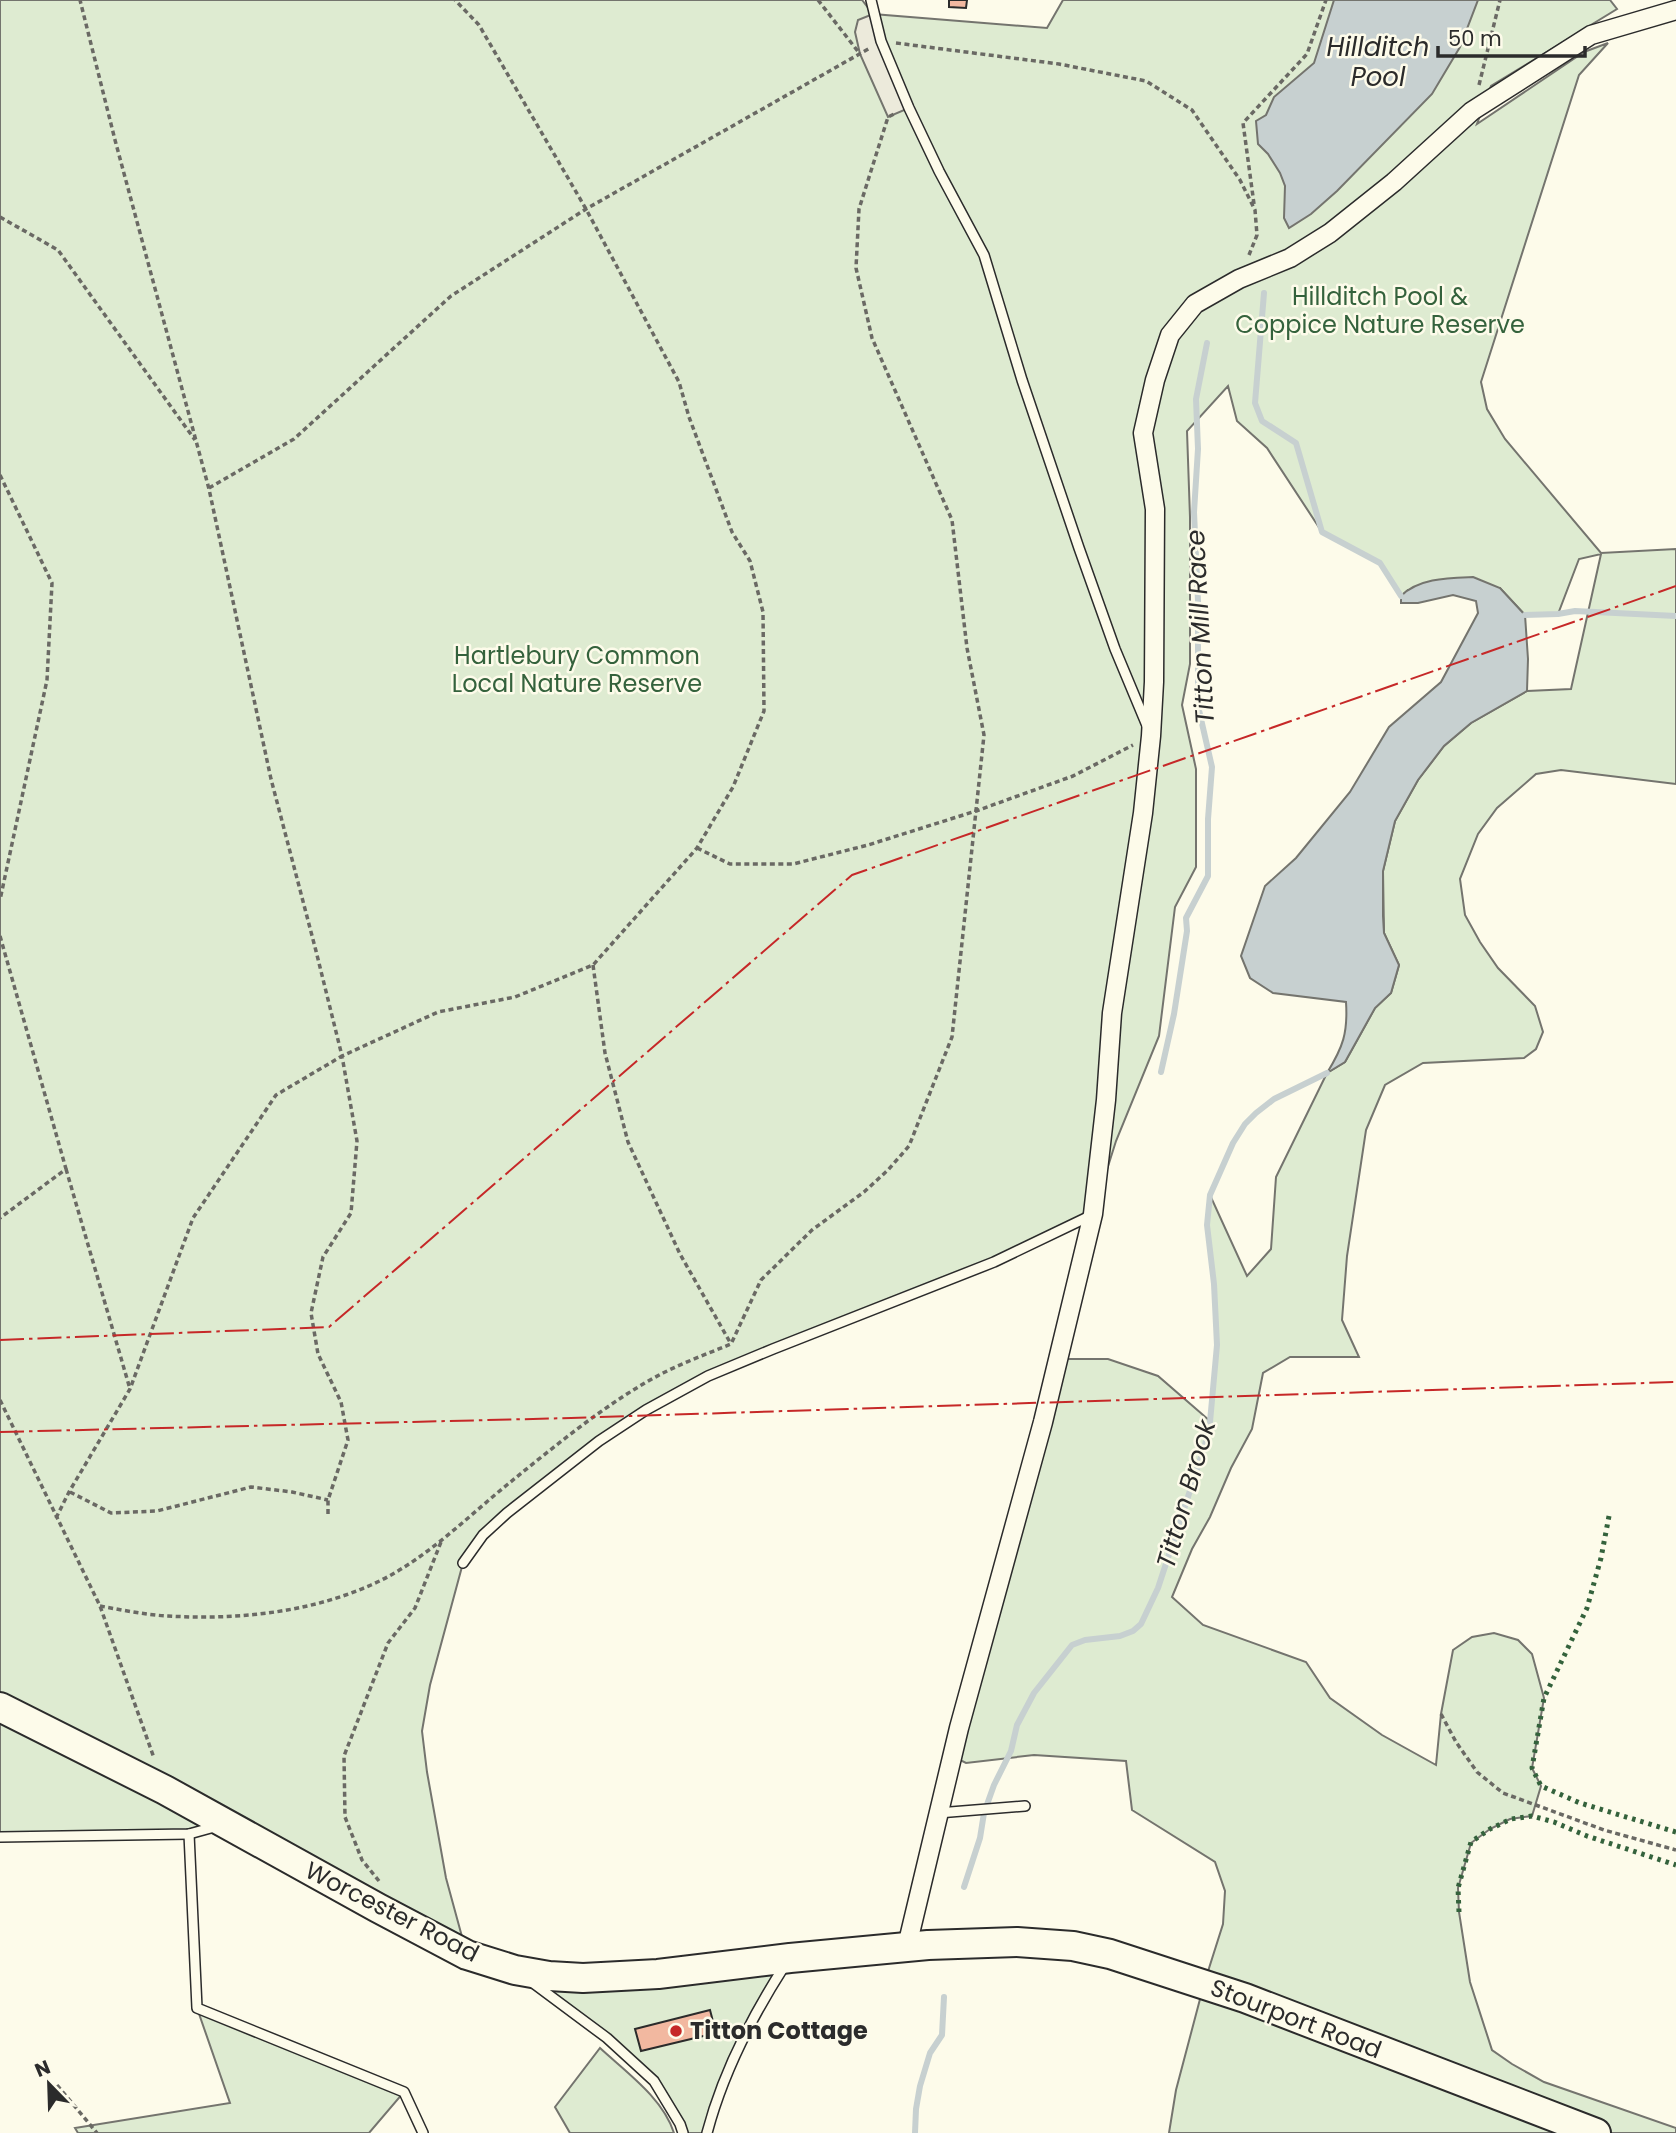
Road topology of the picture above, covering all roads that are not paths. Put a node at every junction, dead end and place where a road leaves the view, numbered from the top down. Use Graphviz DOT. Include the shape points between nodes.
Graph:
graph roads {
  1 [pos="870,0"];
  2 [pos="1676,10"];
  3 [pos="1151,736"];
  4 [pos="1094,1214"];
  5 [pos="463,1563"];
  6 [pos="0,1707"];
  7 [pos="1025,1806"];
  8 [pos="938,1814"];
  9 [pos="224,1824"];
  10 [pos="189,1834"];
  11 [pos="0,1836"];
  12 [pos="987,1942"];
  13 [pos="917,1945"];
  14 [pos="790,1958"];
  15 [pos="515,1970"];
  16 [pos="423,2133"];
  17 [pos="683,2133"];
  18 [pos="707,2133"];
  19 [pos="1596,2133"];
  1 -- 3 [label="lane" via="881,41 909,108 984,255 1079,548"];
  2 -- 3 [label="street" via="1591,35 1472,111 1330,233 1290,258 1195,304 1170,335 1143,433 1154,509"];
  3 -- 4 [label="street" via="1112,1013"];
  4 -- 5 [label="lane" via="994,1262 708,1376 646,1410 507,1513"];
  4 -- 8 [label="street"];
  6 -- 9 [label="main road, Worcester Road"];
  7 -- 8 [label="lane"];
  8 -- 13 [label="street"];
  9 -- 10 [label="lane"];
  9 -- 15 [label="main road, Worcester Road" via="467,1955"];
  10 -- 11 [label="lane"];
  10 -- 16 [label="lane" via="197,2008 404,2092"];
  12 -- 13 [label="main road, Worcester Road"];
  12 -- 19 [label="main road, Stourport Road" via="1073,1946 1110,1954 1245,1998"];
  13 -- 14 [label="main road, Worcester Road"];
  14 -- 15 [label="main road, Worcester Road" via="583,1978"];
  14 -- 18 [label="lane" via="740,2044 716,2097"];
  15 -- 17 [label="lane" via="607,2038 654,2081"];
}
